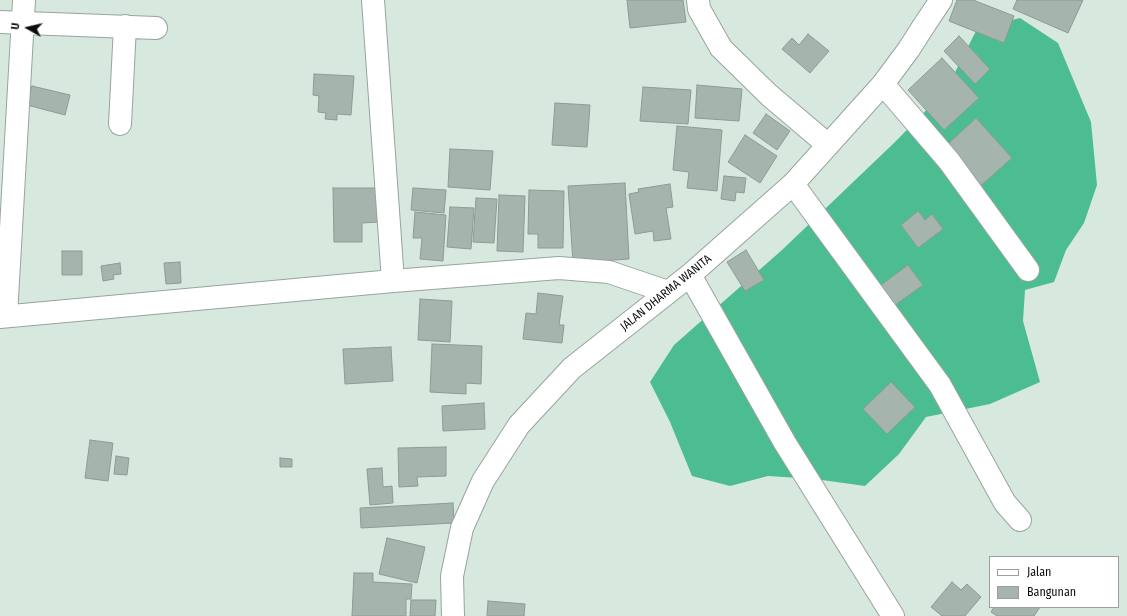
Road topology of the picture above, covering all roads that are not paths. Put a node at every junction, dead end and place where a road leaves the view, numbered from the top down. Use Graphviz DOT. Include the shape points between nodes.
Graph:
graph roads {
  1 [pos="24,0"];
  2 [pos="373,0"];
  3 [pos="698,0"];
  4 [pos="941,0"];
  5 [pos="0,22"];
  6 [pos="23,23"];
  7 [pos="124,26"];
  8 [pos="156,28"];
  9 [pos="883,84"];
  10 [pos="9,114"];
  11 [pos="120,124"];
  12 [pos="828,145"];
  13 [pos="793,184"];
  14 [pos="6,207"];
  15 [pos="1028,270"];
  16 [pos="690,275"];
  17 [pos="393,281"];
  18 [pos="668,292"];
  19 [pos="3,317"];
  20 [pos="1020,520"];
  21 [pos="453,616"];
  22 [pos="893,616"];
  1 -- 6 [label="street"];
  2 -- 17 [label="street"];
  3 -- 12 [label="street" via="699,9 721,48 769,95"];
  4 -- 9 [label="street, JALAN DHARMA WANITA"];
  5 -- 6 [label="street"];
  6 -- 7 [label="street"];
  6 -- 10 [label="street"];
  7 -- 8 [label="street"];
  7 -- 11 [label="street"];
  9 -- 12 [label="street, JALAN DHARMA WANITA"];
  9 -- 15 [label="street" via="949,161"];
  10 -- 14 [label="street"];
  12 -- 13 [label="street, JALAN DHARMA WANITA"];
  13 -- 16 [label="street, JALAN DHARMA WANITA"];
  13 -- 20 [label="street" via="940,385 1005,503"];
  14 -- 19 [label="street"];
  16 -- 18 [label="street, JALAN DHARMA WANITA"];
  16 -- 22 [label="street" via="785,443"];
  17 -- 18 [label="street" via="559,268 609,272"];
  17 -- 19 [label="street"];
  18 -- 21 [label="street, JALAN DHARMA WANITA" via="572,368 519,425 483,481 462,528 452,576"];
}
